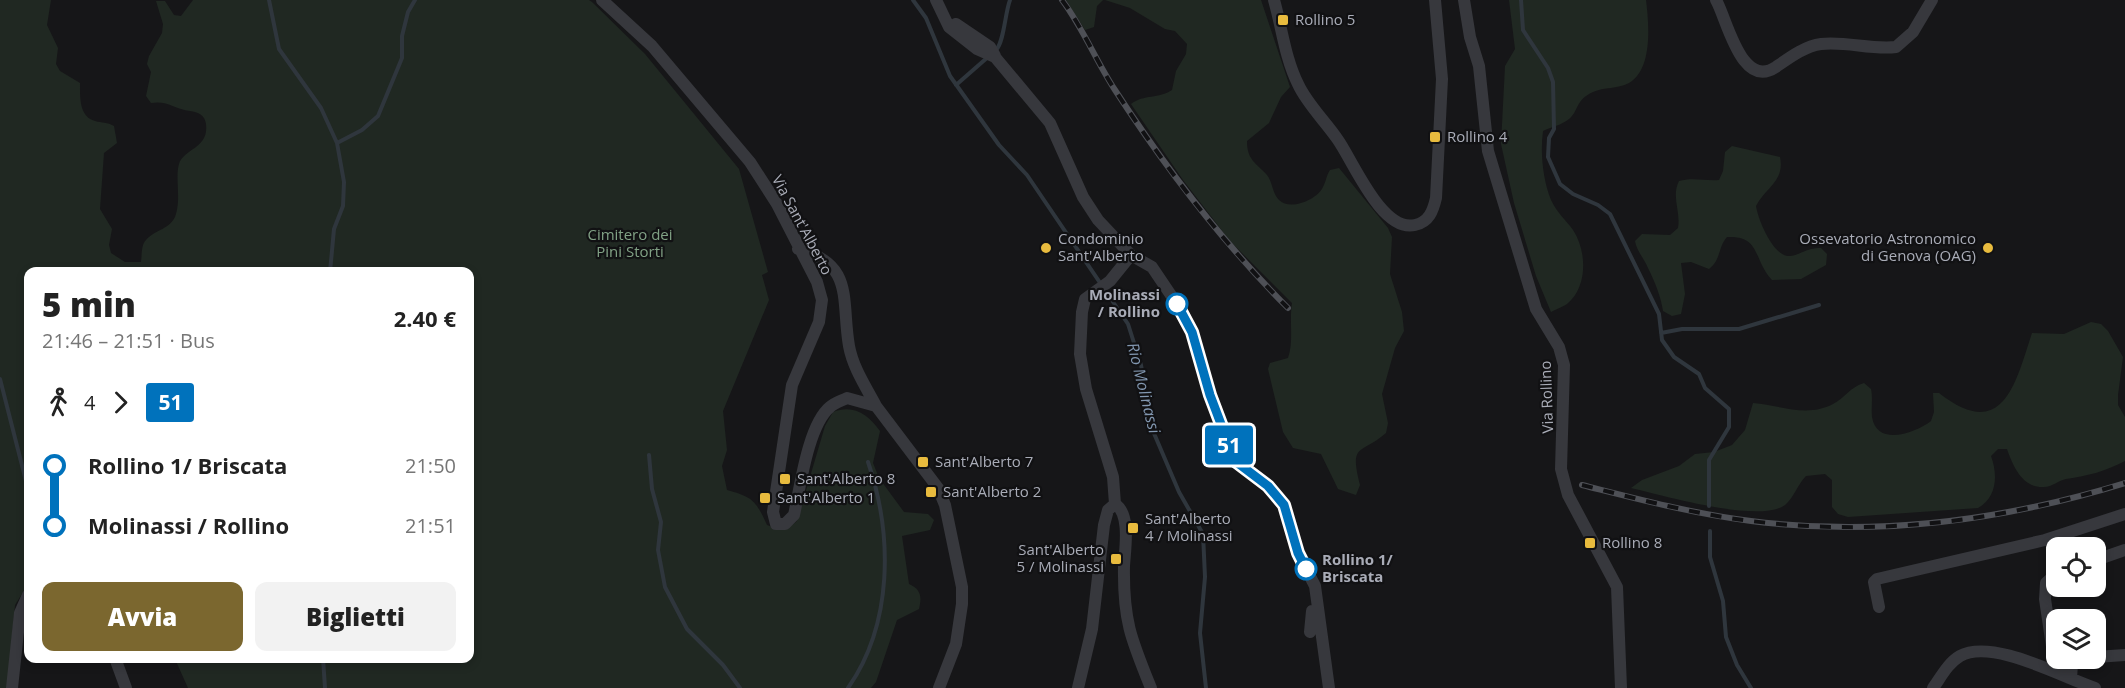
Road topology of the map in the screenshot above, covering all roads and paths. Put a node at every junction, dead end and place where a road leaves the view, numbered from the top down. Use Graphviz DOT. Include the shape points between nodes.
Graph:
graph roads {
  1 [pos="602,0"];
  2 [pos="936,0"];
  3 [pos="945,0"];
  4 [pos="1274,0"];
  5 [pos="1435,0"];
  6 [pos="1464,0"];
  7 [pos="1716,0"];
  8 [pos="1932,0"];
  9 [pos="995,57"];
  10 [pos="798,249"];
  11 [pos="1129,259"];
  12 [pos="876,406"];
  13 [pos="1115,504"];
  14 [pos="2125,514"];
  15 [pos="2125,550"];
  16 [pos="2106,557"];
  17 [pos="1315,586"];
  18 [pos="2046,597"];
  19 [pos="24,605"];
  20 [pos="1879,607"];
  21 [pos="1310,632"];
  22 [pos="2125,655"];
  23 [pos="2106,656"];
  24 [pos="117,663"];
  25 [pos="2072,669"];
  26 [pos="1084,672"];
  27 [pos="2071,678"];
  28 [pos="12,688"];
  29 [pos="126,688"];
  30 [pos="939,688"];
  31 [pos="1078,688"];
  32 [pos="1089,688"];
  33 [pos="1151,688"];
  34 [pos="1329,688"];
  35 [pos="1621,688"];
  36 [pos="1933,688"];
  37 [pos="2095,688"];
  1 -- 10 [label="street, Via Sant'Alberto" via="652,45 750,162 777,204"];
  2 -- 9 [label="street" via="949,27 977,50"];
  3 -- 9 [label="street" via="956,24 990,47"];
  4 -- 5 [label="street" via="1298,86 1340,142 1363,186 1397,222 1411,226 1431,216 1436,198 1442,79"];
  6 -- 35 [label="street, Via Rollino" via="1479,66 1488,151 1536,309 1559,347 1564,365 1561,469 1568,495 1617,587"];
  7 -- 8 [label="street" via="1741,59 1763,71 1822,44 1896,47 1913,32"];
  9 -- 11 [label="street" via="1050,123 1083,196"];
  10 -- 12 [label="street" via="818,255 843,281 849,348"];
  10 -- 12 [label="street, Via Sant'Alberto" via="817,282 822,300 819,322 792,385 773,512 776,524 785,524 794,515 813,438 825,411 847,398"];
  11 -- 13 [label="street" via="1085,299 1080,354 1086,388 1113,477"];
  11 -- 17 [label="street" via="1152,267 1183,314 1235,461 1268,486 1284,505 1298,553"];
  12 -- 30 [label="street" via="938,488 955,548 962,587 960,626 951,662"];
  13 -- 26 [label="street" via="1108,510 1104,525"];
  13 -- 33 [label="street" via="1121,509 1125,530 1123,601 1128,630"];
  14 -- 20 [label="street" via="2045,540 1877,579 1874,582"];
  15 -- 16 [label="street"];
  17 -- 21 [label="street"];
  17 -- 34 [label="street"];
  18 -- 27 [label="street" via="2054,660"];
  19 -- 28 [label="street"];
  22 -- 23 [label="street"];
  24 -- 29 [label="street"];
  25 -- 27 [label="street"];
  26 -- 31 [label="street"];
  26 -- 32 [label="street"];
  27 -- 36 [label="street" via="1998,654 1971,652 1955,659"];
  27 -- 37 [label="street"];
}
